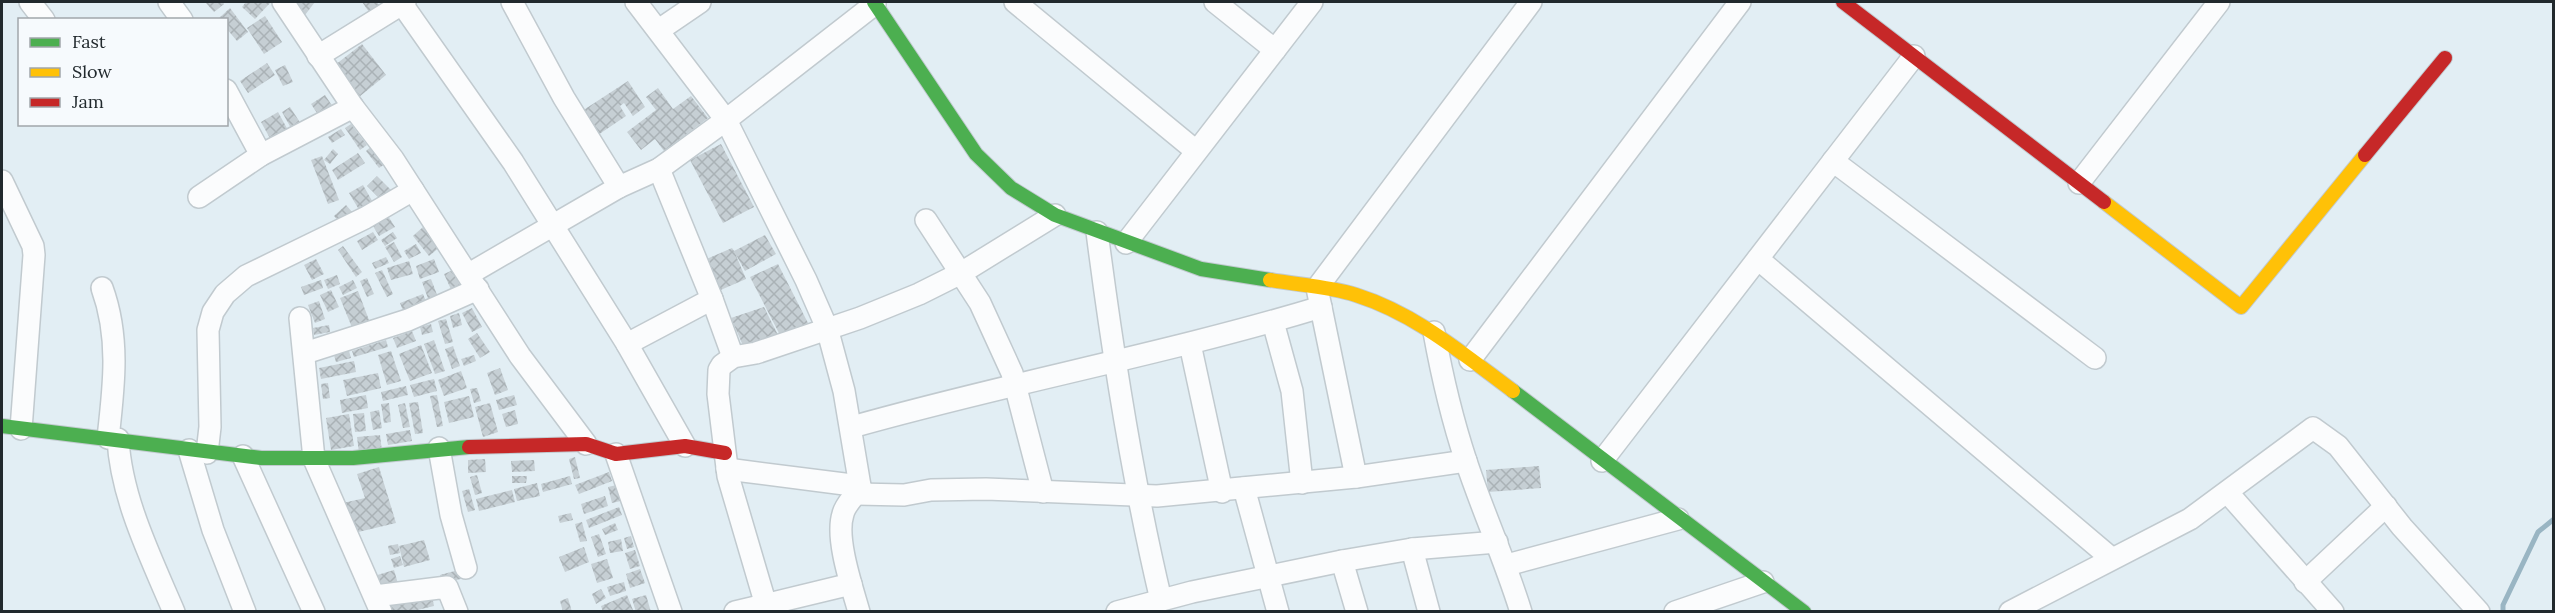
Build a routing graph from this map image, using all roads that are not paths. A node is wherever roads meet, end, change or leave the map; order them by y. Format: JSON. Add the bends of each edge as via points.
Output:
{"nodes":[{"id":1,"x":30,"y":2,"type":"edge"},
{"id":2,"x":169,"y":2,"type":"edge"},
{"id":3,"x":283,"y":2,"type":"edge"},
{"id":4,"x":512,"y":2,"type":"edge"},
{"id":5,"x":636,"y":2,"type":"edge"},
{"id":6,"x":700,"y":2,"type":"edge"},
{"id":7,"x":1015,"y":2,"type":"edge"},
{"id":8,"x":1215,"y":2,"type":"edge"},
{"id":9,"x":1312,"y":2,"type":"edge"},
{"id":10,"x":1531,"y":2,"type":"edge"},
{"id":11,"x":1740,"y":2,"type":"edge"},
{"id":12,"x":1843,"y":2,"type":"edge"},
{"id":13,"x":403,"y":3,"type":"edge"},
{"id":14,"x":875,"y":3,"type":"edge"},
{"id":15,"x":2212,"y":4,"type":"edge"},
{"id":16,"x":42,"y":18,"type":"edge"},
{"id":17,"x":181,"y":18,"type":"edge"},
{"id":18,"x":659,"y":30,"type":"junction"},
{"id":19,"x":1275,"y":50,"type":"junction"},
{"id":20,"x":318,"y":56,"type":"junction"},
{"id":21,"x":1914,"y":56,"type":"junction"},
{"id":22,"x":2445,"y":58,"type":"dead end"},
{"id":23,"x":228,"y":94,"type":"edge"},
{"id":24,"x":353,"y":107,"type":"junction"},
{"id":25,"x":726,"y":120,"type":"junction"},
{"id":26,"x":1196,"y":151,"type":"junction"},
{"id":27,"x":261,"y":155,"type":"junction"},
{"id":28,"x":1833,"y":161,"type":"junction"},
{"id":29,"x":659,"y":168,"type":"junction"},
{"id":30,"x":2,"y":181,"type":"edge"},
{"id":31,"x":2079,"y":183,"type":"junction"},
{"id":32,"x":619,"y":187,"type":"junction"},
{"id":33,"x":413,"y":190,"type":"junction"},
{"id":34,"x":199,"y":197,"type":"dead end"},
{"id":35,"x":1055,"y":215,"type":"junction"},
{"id":36,"x":926,"y":220,"type":"dead end"},
{"id":37,"x":553,"y":225,"type":"junction"},
{"id":38,"x":1097,"y":232,"type":"junction"},
{"id":39,"x":1126,"y":243,"type":"junction"},
{"id":40,"x":1758,"y":259,"type":"junction"},
{"id":41,"x":961,"y":273,"type":"junction"},
{"id":42,"x":473,"y":281,"type":"junction"},
{"id":43,"x":102,"y":288,"type":"dead end"},
{"id":44,"x":712,"y":298,"type":"junction"},
{"id":45,"x":1319,"y":298,"type":"junction"},
{"id":46,"x":300,"y":318,"type":"dead end"},
{"id":47,"x":1273,"y":322,"type":"junction"},
{"id":48,"x":827,"y":328,"type":"junction"},
{"id":49,"x":1434,"y":332,"type":"junction"},
{"id":50,"x":627,"y":344,"type":"junction"},
{"id":51,"x":1190,"y":344,"type":"junction"},
{"id":52,"x":305,"y":353,"type":"junction"},
{"id":53,"x":733,"y":357,"type":"junction"},
{"id":54,"x":2095,"y":358,"type":"dead end"},
{"id":55,"x":1114,"y":360,"type":"junction"},
{"id":56,"x":1470,"y":360,"type":"junction"},
{"id":57,"x":1016,"y":383,"type":"junction"},
{"id":58,"x":852,"y":427,"type":"junction"},
{"id":59,"x":11,"y":428,"type":"edge"},
{"id":60,"x":113,"y":438,"type":"junction"},
{"id":61,"x":586,"y":444,"type":"junction"},
{"id":62,"x":686,"y":446,"type":"junction"},
{"id":63,"x":439,"y":448,"type":"junction"},
{"id":64,"x":198,"y":451,"type":"junction"},
{"id":65,"x":616,"y":453,"type":"junction"},
{"id":66,"x":243,"y":456,"type":"junction"},
{"id":67,"x":314,"y":459,"type":"junction"},
{"id":68,"x":726,"y":461,"type":"junction"},
{"id":69,"x":1466,"y":461,"type":"junction"},
{"id":70,"x":1602,"y":461,"type":"junction"},
{"id":71,"x":1356,"y":477,"type":"junction"},
{"id":72,"x":1302,"y":483,"type":"junction"},
{"id":73,"x":1244,"y":489,"type":"junction"},
{"id":74,"x":858,"y":490,"type":"junction"},
{"id":75,"x":1043,"y":492,"type":"junction"},
{"id":76,"x":1221,"y":492,"type":"junction"},
{"id":77,"x":2228,"y":493,"type":"junction"},
{"id":78,"x":1137,"y":496,"type":"junction"},
{"id":79,"x":2386,"y":506,"type":"junction"},
{"id":80,"x":1678,"y":519,"type":"junction"},
{"id":81,"x":1497,"y":542,"type":"junction"},
{"id":82,"x":1412,"y":549,"type":"junction"},
{"id":83,"x":2111,"y":558,"type":"junction"},
{"id":84,"x":1342,"y":561,"type":"junction"},
{"id":85,"x":1507,"y":565,"type":"junction"},
{"id":86,"x":466,"y":568,"type":"dead end"},
{"id":87,"x":1267,"y":578,"type":"junction"},
{"id":88,"x":1763,"y":582,"type":"junction"},
{"id":89,"x":2306,"y":582,"type":"junction"},
{"id":90,"x":851,"y":584,"type":"junction"},
{"id":91,"x":1161,"y":600,"type":"junction"},
{"id":92,"x":1195,"y":602,"type":"edge"},
{"id":93,"x":378,"y":604,"type":"edge"},
{"id":94,"x":767,"y":607,"type":"edge"},
{"id":95,"x":2478,"y":611,"type":"edge"},
{"id":96,"x":174,"y":612,"type":"edge"},
{"id":97,"x":245,"y":612,"type":"edge"},
{"id":98,"x":314,"y":612,"type":"edge"},
{"id":99,"x":457,"y":612,"type":"edge"},
{"id":100,"x":671,"y":612,"type":"edge"},
{"id":101,"x":735,"y":612,"type":"edge"},
{"id":102,"x":859,"y":612,"type":"edge"},
{"id":103,"x":1117,"y":612,"type":"edge"},
{"id":104,"x":1278,"y":612,"type":"edge"},
{"id":105,"x":1357,"y":612,"type":"edge"},
{"id":106,"x":1429,"y":612,"type":"edge"},
{"id":107,"x":1521,"y":612,"type":"edge"},
{"id":108,"x":1675,"y":612,"type":"edge"},
{"id":109,"x":1804,"y":612,"type":"edge"},
{"id":110,"x":2010,"y":612,"type":"edge"},
{"id":111,"x":2333,"y":612,"type":"edge"}],
"edges":[{"from":1,"to":16,"type":"street"},
{"from":2,"to":17,"type":"street"},
{"from":3,"to":20,"type":"street"},
{"from":4,"to":32,"type":"street","via":[[564,98]]},
{"from":5,"to":18,"type":"street"},
{"from":6,"to":18,"type":"street"},
{"from":7,"to":26,"type":"street"},
{"from":8,"to":19,"type":"street"},
{"from":9,"to":19,"type":"street"},
{"from":10,"to":45,"type":"street"},
{"from":11,"to":56,"type":"street"},
{"from":12,"to":21,"type":"street"},
{"from":13,"to":20,"type":"street"},
{"from":13,"to":37,"type":"street"},
{"from":14,"to":25,"type":"street"},
{"from":14,"to":35,"type":"street","via":[[976,154],[1011,188]]},
{"from":15,"to":31,"type":"street"},
{"from":18,"to":25,"type":"street"},
{"from":19,"to":26,"type":"street"},
{"from":20,"to":24,"type":"street"},
{"from":21,"to":28,"type":"street"},
{"from":21,"to":31,"type":"street"},
{"from":22,"to":31,"type":"street","via":[[2241,307]]},
{"from":23,"to":27,"type":"street"},
{"from":24,"to":27,"type":"street"},
{"from":24,"to":33,"type":"street"},
{"from":25,"to":29,"type":"street"},
{"from":25,"to":48,"type":"street"},
{"from":26,"to":39,"type":"street"},
{"from":27,"to":34,"type":"street"},
{"from":28,"to":40,"type":"street"},
{"from":28,"to":54,"type":"street"},
{"from":29,"to":32,"type":"street"},
{"from":29,"to":44,"type":"street"},
{"from":30,"to":59,"type":"street","via":[[34,255]]},
{"from":32,"to":37,"type":"street"},
{"from":33,"to":42,"type":"street"},
{"from":33,"to":64,"type":"street","via":[[246,276],[225,294],[213,312],[208,330],[210,427]]},
{"from":35,"to":38,"type":"street"},
{"from":35,"to":41,"type":"street"},
{"from":36,"to":41,"type":"street"},
{"from":37,"to":42,"type":"street"},
{"from":37,"to":50,"type":"street"},
{"from":38,"to":39,"type":"street"},
{"from":38,"to":55,"type":"street"},
{"from":39,"to":45,"type":"street","via":[[1201,268]]},
{"from":40,"to":70,"type":"street"},
{"from":40,"to":83,"type":"street"},
{"from":41,"to":48,"type":"street","via":[[860,318]]},
{"from":41,"to":57,"type":"street","via":[[980,303]]},
{"from":42,"to":52,"type":"street","via":[[374,333]]},
{"from":42,"to":61,"type":"street","via":[[520,356]]},
{"from":43,"to":60,"type":"street","via":[[114,325]]},
{"from":44,"to":50,"type":"street"},
{"from":44,"to":53,"type":"street"},
{"from":45,"to":47,"type":"street"},
{"from":45,"to":49,"type":"street","via":[[1354,294],[1389,307]]},
{"from":45,"to":71,"type":"street"},
{"from":46,"to":52,"type":"street"},
{"from":47,"to":51,"type":"street"},
{"from":47,"to":72,"type":"street","via":[[1292,391]]},
{"from":48,"to":53,"type":"street"},
{"from":48,"to":58,"type":"street"},
{"from":49,"to":56,"type":"street"},
{"from":49,"to":69,"type":"street","via":[[1443,383]]},
{"from":50,"to":62,"type":"street"},
{"from":51,"to":55,"type":"street"},
{"from":51,"to":76,"type":"street"},
{"from":52,"to":67,"type":"street"},
{"from":53,"to":68,"type":"street","via":[[719,370]]},
{"from":55,"to":57,"type":"street"},
{"from":55,"to":78,"type":"street"},
{"from":56,"to":70,"type":"street"},
{"from":57,"to":58,"type":"street"},
{"from":57,"to":75,"type":"street"},
{"from":58,"to":74,"type":"street"},
{"from":59,"to":60,"type":"street"},
{"from":60,"to":64,"type":"street"},
{"from":60,"to":96,"type":"street","via":[[135,515]]},
{"from":61,"to":63,"type":"street"},
{"from":61,"to":65,"type":"street"},
{"from":62,"to":65,"type":"street"},
{"from":62,"to":68,"type":"street"},
{"from":63,"to":67,"type":"street"},
{"from":63,"to":86,"type":"street"},
{"from":64,"to":66,"type":"street"},
{"from":64,"to":97,"type":"street","via":[[210,521]]},
{"from":65,"to":100,"type":"street"},
{"from":66,"to":67,"type":"street"},
{"from":66,"to":98,"type":"street"},
{"from":67,"to":93,"type":"street"},
{"from":68,"to":74,"type":"street"},
{"from":68,"to":94,"type":"street"},
{"from":69,"to":71,"type":"street"},
{"from":69,"to":81,"type":"street"},
{"from":70,"to":80,"type":"street"},
{"from":71,"to":72,"type":"street"},
{"from":72,"to":73,"type":"street"},
{"from":73,"to":76,"type":"street"},
{"from":73,"to":87,"type":"street"},
{"from":74,"to":75,"type":"street","via":[[904,495],[931,490]]},
{"from":74,"to":90,"type":"street","via":[[841,519]]},
{"from":75,"to":78,"type":"street"},
{"from":76,"to":78,"type":"street"},
{"from":77,"to":79,"type":"street","via":[[2313,428],[2338,446]]},
{"from":77,"to":83,"type":"street","via":[[2190,519]]},
{"from":77,"to":89,"type":"street"},
{"from":78,"to":91,"type":"street"},
{"from":79,"to":89,"type":"street"},
{"from":79,"to":95,"type":"street"},
{"from":80,"to":85,"type":"street"},
{"from":80,"to":88,"type":"street"},
{"from":81,"to":82,"type":"street"},
{"from":81,"to":85,"type":"street"},
{"from":82,"to":84,"type":"street"},
{"from":82,"to":106,"type":"street"},
{"from":83,"to":110,"type":"street"},
{"from":84,"to":87,"type":"street"},
{"from":84,"to":105,"type":"street"},
{"from":85,"to":107,"type":"street"},
{"from":87,"to":92,"type":"street"},
{"from":87,"to":104,"type":"street"},
{"from":88,"to":108,"type":"street"},
{"from":88,"to":109,"type":"street"},
{"from":89,"to":111,"type":"street"},
{"from":90,"to":94,"type":"street"},
{"from":90,"to":102,"type":"street"},
{"from":91,"to":92,"type":"street"},
{"from":91,"to":103,"type":"street"},
{"from":93,"to":99,"type":"street","via":[[447,587]]},
{"from":94,"to":101,"type":"street"}]}
